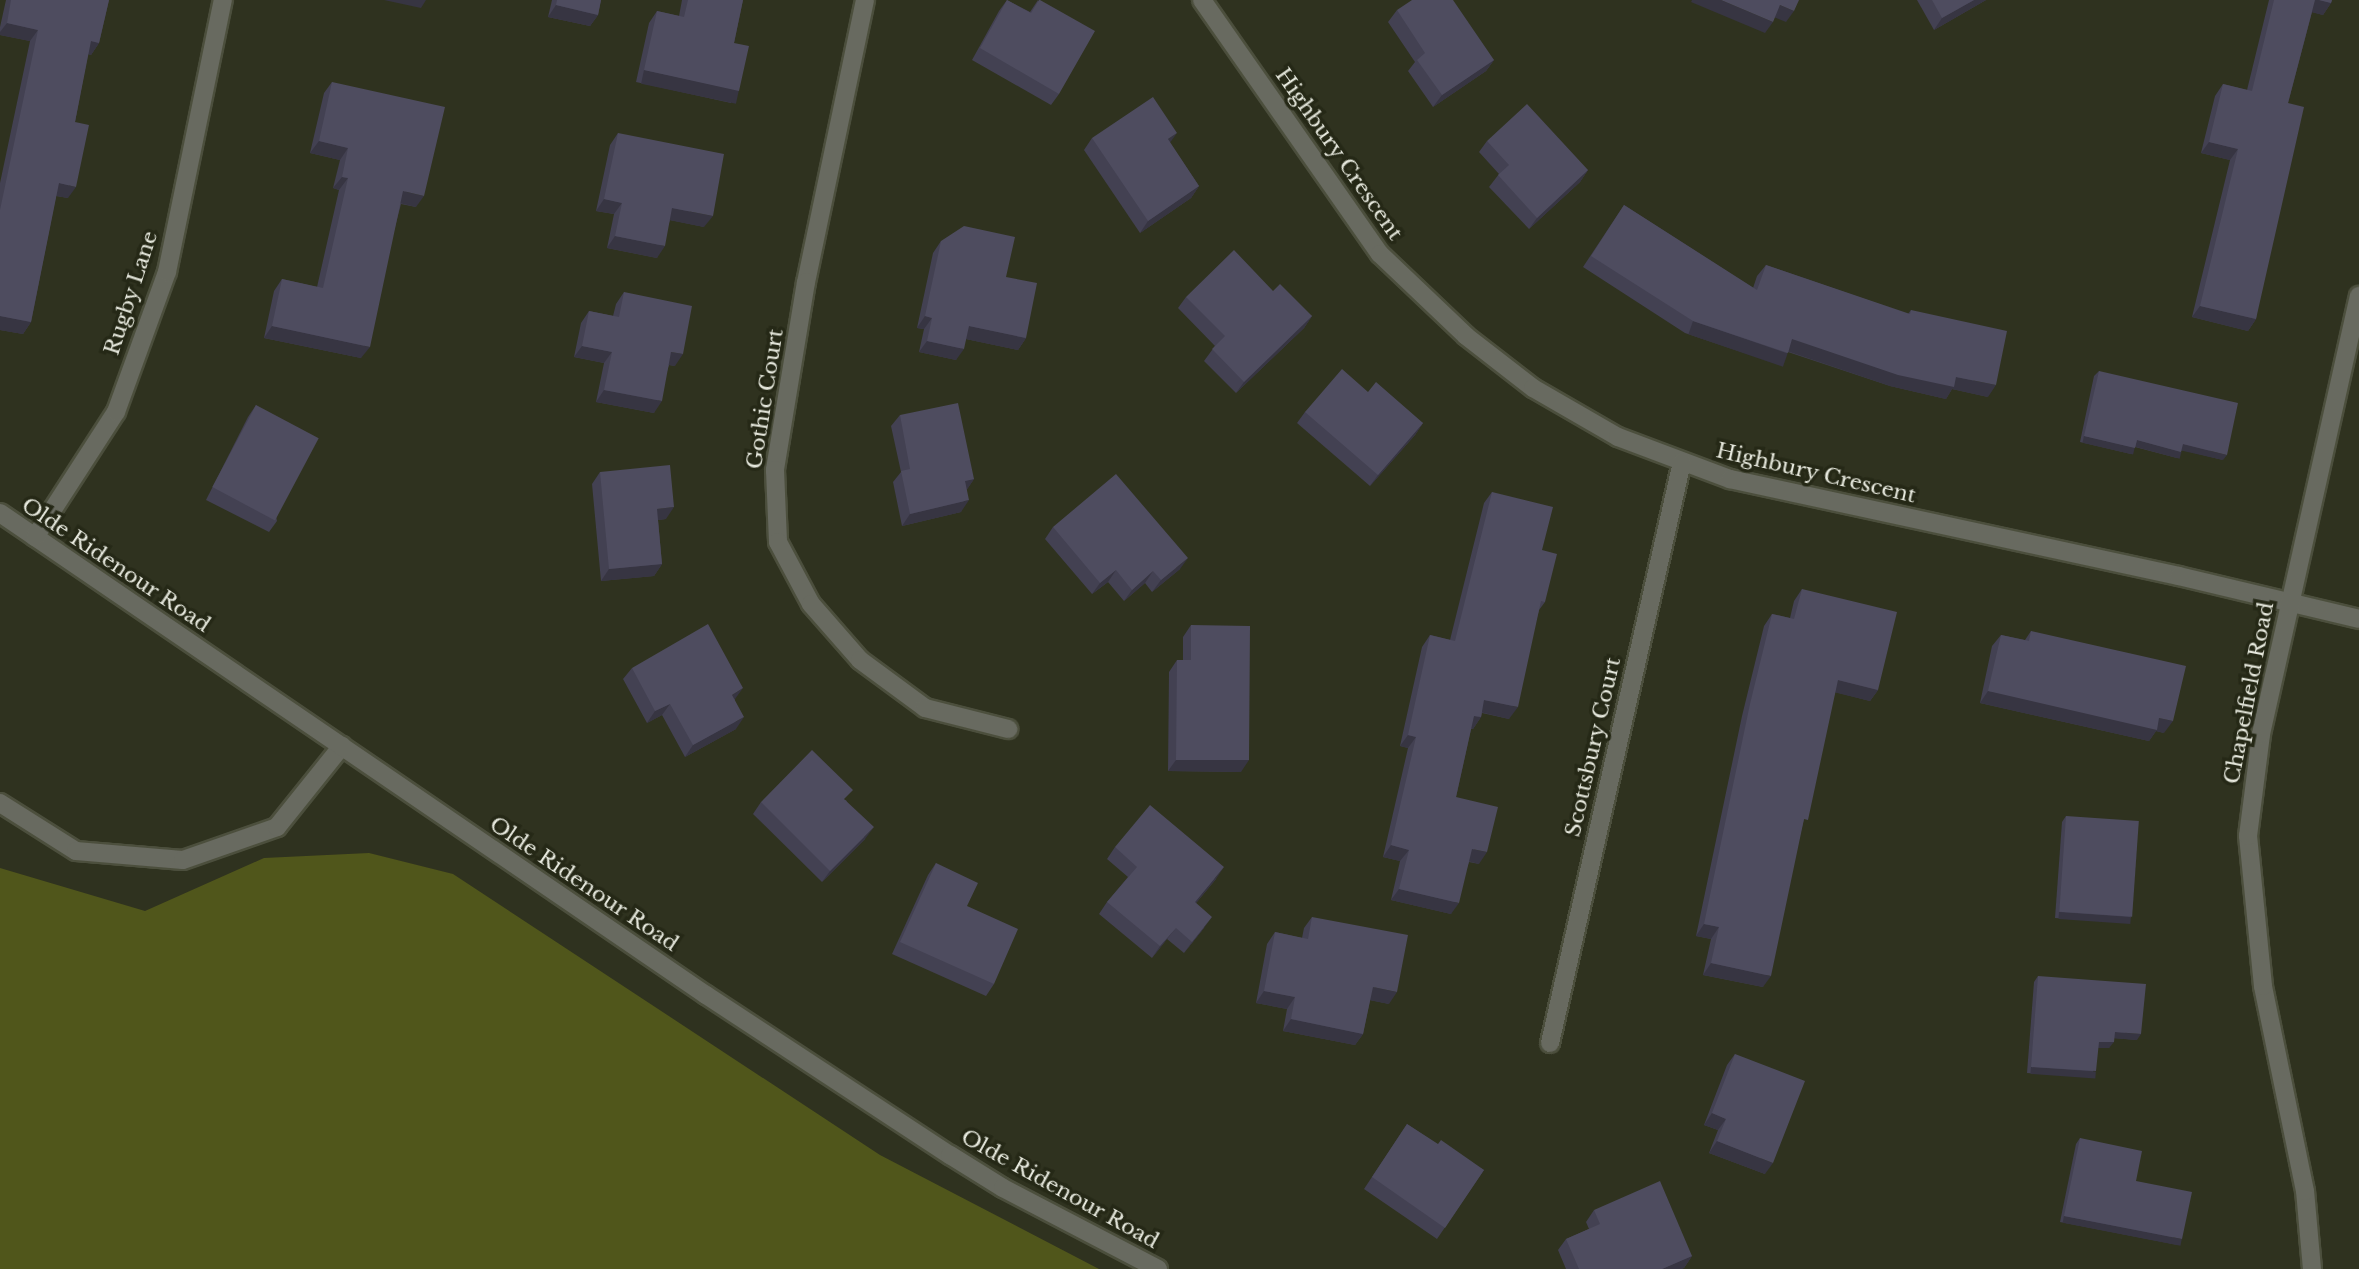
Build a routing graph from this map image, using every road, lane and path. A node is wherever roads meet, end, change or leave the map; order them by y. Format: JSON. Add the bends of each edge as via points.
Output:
{"nodes":[{"id":1,"x":223,"y":0,"type":"edge"},
{"id":2,"x":865,"y":0,"type":"edge"},
{"id":3,"x":1202,"y":0,"type":"edge"},
{"id":4,"x":2359,"y":296,"type":"edge"},
{"id":5,"x":1682,"y":462,"type":"junction"},
{"id":6,"x":0,"y":513,"type":"edge"},
{"id":7,"x":35,"y":537,"type":"junction"},
{"id":8,"x":2290,"y":603,"type":"junction"},
{"id":9,"x":2359,"y":619,"type":"edge"},
{"id":10,"x":1009,"y":729,"type":"dead end"},
{"id":11,"x":342,"y":746,"type":"junction"},
{"id":12,"x":0,"y":803,"type":"edge"},
{"id":13,"x":1550,"y":1043,"type":"dead end"},
{"id":14,"x":1158,"y":1269,"type":"edge"},
{"id":15,"x":2312,"y":1269,"type":"edge"}],
"edges":[{"from":1,"to":7,"type":"street","name":"Rugby Lane","via":[[162,286],[116,412]]},
{"from":2,"to":10,"type":"street","name":"Gothic Court","via":[[804,293],[777,457],[778,542],[811,604],[860,660],[925,708]]},
{"from":3,"to":5,"type":"street","name":"Highbury Crescent","via":[[1380,254],[1466,336],[1533,388],[1618,437]]},
{"from":4,"to":8,"type":"street","name":"Chapelfield Road"},
{"from":5,"to":8,"type":"street","name":"Highbury Crescent","via":[[1730,479]]},
{"from":5,"to":13,"type":"street","name":"Scottsbury Court"},
{"from":6,"to":7,"type":"street","name":"Olde Ridenour Road"},
{"from":7,"to":11,"type":"street","name":"Olde Ridenour Road"},
{"from":8,"to":9,"type":"street","name":"Highbury Crescent"},
{"from":8,"to":15,"type":"street","name":"Chapelfield Road","via":[[2257,753],[2248,836],[2263,986],[2305,1191]]},
{"from":11,"to":12,"type":"street","via":[[276,827],[183,860],[76,851]]},
{"from":11,"to":14,"type":"street","name":"Olde Ridenour Road","via":[[950,1155]]}]}
